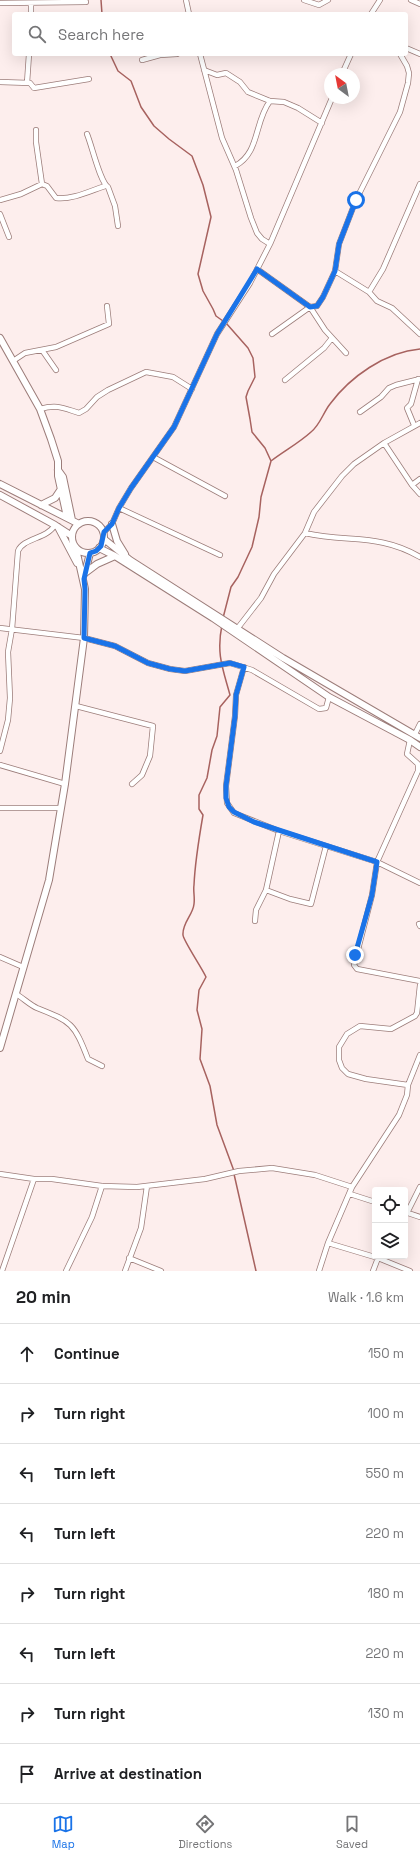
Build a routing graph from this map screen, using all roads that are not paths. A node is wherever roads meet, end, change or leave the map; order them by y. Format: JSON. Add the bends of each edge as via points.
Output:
{"nodes":[{"id":1,"x":186,"y":0,"type":"edge"},
{"id":2,"x":304,"y":0,"type":"edge"},
{"id":3,"x":328,"y":0,"type":"edge"},
{"id":4,"x":380,"y":0,"type":"edge"},
{"id":5,"x":411,"y":0,"type":"edge"},
{"id":6,"x":86,"y":2,"type":"dead end"},
{"id":7,"x":0,"y":3,"type":"edge"},
{"id":8,"x":31,"y":3,"type":"junction"},
{"id":9,"x":420,"y":4,"type":"edge"},
{"id":10,"x":31,"y":12,"type":"edge"},
{"id":11,"x":189,"y":12,"type":"edge"},
{"id":12,"x":372,"y":12,"type":"edge"},
{"id":13,"x":408,"y":49,"type":"edge"},
{"id":14,"x":420,"y":54,"type":"edge"},
{"id":15,"x":29,"y":56,"type":"edge"},
{"id":16,"x":156,"y":56,"type":"edge"},
{"id":17,"x":200,"y":56,"type":"edge"},
{"id":18,"x":350,"y":56,"type":"edge"},
{"id":19,"x":401,"y":56,"type":"edge"},
{"id":20,"x":142,"y":60,"type":"dead end"},
{"id":21,"x":345,"y":68,"type":"edge"},
{"id":22,"x":204,"y":70,"type":"junction"},
{"id":23,"x":89,"y":79,"type":"dead end"},
{"id":24,"x":0,"y":82,"type":"edge"},
{"id":25,"x":27,"y":83,"type":"junction"},
{"id":26,"x":270,"y":101,"type":"junction"},
{"id":27,"x":329,"y":104,"type":"edge"},
{"id":28,"x":312,"y":115,"type":"junction"},
{"id":29,"x":324,"y":117,"type":"junction"},
{"id":30,"x":322,"y":123,"type":"junction"},
{"id":31,"x":36,"y":130,"type":"dead end"},
{"id":32,"x":87,"y":134,"type":"dead end"},
{"id":33,"x":235,"y":166,"type":"junction"},
{"id":34,"x":42,"y":184,"type":"junction"},
{"id":35,"x":420,"y":184,"type":"edge"},
{"id":36,"x":105,"y":186,"type":"junction"},
{"id":37,"x":0,"y":200,"type":"edge"},
{"id":38,"x":0,"y":214,"type":"edge"},
{"id":39,"x":118,"y":226,"type":"dead end"},
{"id":40,"x":9,"y":237,"type":"dead end"},
{"id":41,"x":270,"y":244,"type":"junction"},
{"id":42,"x":257,"y":269,"type":"junction"},
{"id":43,"x":335,"y":271,"type":"junction"},
{"id":44,"x":369,"y":292,"type":"junction"},
{"id":45,"x":107,"y":306,"type":"dead end"},
{"id":46,"x":310,"y":307,"type":"junction"},
{"id":47,"x":272,"y":334,"type":"dead end"},
{"id":48,"x":420,"y":334,"type":"edge"},
{"id":49,"x":0,"y":338,"type":"edge"},
{"id":50,"x":332,"y":338,"type":"junction"},
{"id":51,"x":42,"y":350,"type":"junction"},
{"id":52,"x":346,"y":353,"type":"dead end"},
{"id":53,"x":13,"y":361,"type":"junction"},
{"id":54,"x":56,"y":370,"type":"dead end"},
{"id":55,"x":419,"y":379,"type":"edge"},
{"id":56,"x":285,"y":380,"type":"dead end"},
{"id":57,"x":192,"y":389,"type":"junction"},
{"id":58,"x":40,"y":410,"type":"junction"},
{"id":59,"x":360,"y":412,"type":"dead end"},
{"id":60,"x":420,"y":423,"type":"edge"},
{"id":61,"x":414,"y":426,"type":"junction"},
{"id":62,"x":384,"y":443,"type":"junction"},
{"id":63,"x":153,"y":457,"type":"junction"},
{"id":64,"x":58,"y":470,"type":"junction"},
{"id":65,"x":420,"y":479,"type":"edge"},
{"id":66,"x":0,"y":484,"type":"edge"},
{"id":67,"x":412,"y":485,"type":"junction"},
{"id":68,"x":61,"y":489,"type":"junction"},
{"id":69,"x":420,"y":494,"type":"edge"},
{"id":70,"x":0,"y":495,"type":"edge"},
{"id":71,"x":225,"y":496,"type":"dead end"},
{"id":72,"x":41,"y":504,"type":"junction"},
{"id":73,"x":119,"y":508,"type":"junction"},
{"id":74,"x":70,"y":519,"type":"junction"},
{"id":75,"x":79,"y":524,"type":"junction"},
{"id":76,"x":112,"y":524,"type":"junction"},
{"id":77,"x":56,"y":525,"type":"junction"},
{"id":78,"x":104,"y":532,"type":"junction"},
{"id":79,"x":305,"y":533,"type":"junction"},
{"id":80,"x":72,"y":536,"type":"junction"},
{"id":81,"x":104,"y":539,"type":"junction"},
{"id":82,"x":99,"y":548,"type":"junction"},
{"id":83,"x":76,"y":549,"type":"junction"},
{"id":84,"x":90,"y":553,"type":"junction"},
{"id":85,"x":220,"y":555,"type":"dead end"},
{"id":86,"x":115,"y":556,"type":"junction"},
{"id":87,"x":420,"y":557,"type":"edge"},
{"id":88,"x":130,"y":560,"type":"junction"},
{"id":89,"x":83,"y":574,"type":"junction"},
{"id":90,"x":216,"y":617,"type":"junction"},
{"id":91,"x":0,"y":628,"type":"edge"},
{"id":92,"x":12,"y":629,"type":"junction"},
{"id":93,"x":236,"y":630,"type":"junction"},
{"id":94,"x":84,"y":638,"type":"junction"},
{"id":95,"x":244,"y":667,"type":"junction"},
{"id":96,"x":329,"y":697,"type":"junction"},
{"id":97,"x":76,"y":706,"type":"junction"},
{"id":98,"x":420,"y":724,"type":"edge"},
{"id":99,"x":418,"y":736,"type":"edge"},
{"id":100,"x":410,"y":740,"type":"junction"},
{"id":101,"x":420,"y":747,"type":"edge"},
{"id":102,"x":0,"y":751,"type":"edge"},
{"id":103,"x":0,"y":765,"type":"edge"},
{"id":104,"x":65,"y":784,"type":"junction"},
{"id":105,"x":132,"y":784,"type":"dead end"},
{"id":106,"x":0,"y":808,"type":"edge"},
{"id":107,"x":61,"y":808,"type":"junction"},
{"id":108,"x":279,"y":831,"type":"junction"},
{"id":109,"x":326,"y":846,"type":"junction"},
{"id":110,"x":377,"y":862,"type":"junction"},
{"id":111,"x":420,"y":883,"type":"edge"},
{"id":112,"x":266,"y":890,"type":"junction"},
{"id":113,"x":255,"y":921,"type":"dead end"},
{"id":114,"x":0,"y":957,"type":"edge"},
{"id":115,"x":24,"y":968,"type":"junction"},
{"id":116,"x":420,"y":981,"type":"edge"},
{"id":117,"x":420,"y":986,"type":"edge"},
{"id":118,"x":16,"y":994,"type":"junction"},
{"id":119,"x":0,"y":1048,"type":"edge"},
{"id":120,"x":420,"y":1055,"type":"edge"},
{"id":121,"x":418,"y":1065,"type":"edge"},
{"id":122,"x":102,"y":1066,"type":"dead end"},
{"id":123,"x":408,"y":1084,"type":"junction"},
{"id":124,"x":0,"y":1174,"type":"edge"},
{"id":125,"x":34,"y":1179,"type":"junction"},
{"id":126,"x":102,"y":1186,"type":"junction"},
{"id":127,"x":147,"y":1186,"type":"junction"},
{"id":128,"x":352,"y":1187,"type":"junction"},
{"id":129,"x":420,"y":1187,"type":"edge"},
{"id":130,"x":350,"y":1194,"type":"junction"},
{"id":131,"x":372,"y":1201,"type":"edge"},
{"id":132,"x":408,"y":1208,"type":"edge"},
{"id":133,"x":408,"y":1213,"type":"edge"},
{"id":134,"x":420,"y":1217,"type":"edge"},
{"id":135,"x":328,"y":1243,"type":"junction"},
{"id":136,"x":372,"y":1256,"type":"edge"},
{"id":137,"x":129,"y":1258,"type":"junction"},
{"id":138,"x":378,"y":1259,"type":"edge"},
{"id":139,"x":380,"y":1259,"type":"edge"},
{"id":140,"x":2,"y":1271,"type":"edge"},
{"id":141,"x":66,"y":1271,"type":"edge"},
{"id":142,"x":125,"y":1271,"type":"edge"},
{"id":143,"x":161,"y":1271,"type":"edge"},
{"id":144,"x":320,"y":1271,"type":"edge"},
{"id":145,"x":373,"y":1271,"type":"edge"},
{"id":146,"x":410,"y":1271,"type":"edge"}],
"edges":[{"from":1,"to":11,"type":"street"},
{"from":2,"to":3,"type":"street","via":[[319,5]]},
{"from":4,"to":12,"type":"street"},
{"from":5,"to":9,"type":"street"},
{"from":6,"to":8,"type":"street"},
{"from":7,"to":8,"type":"street"},
{"from":8,"to":10,"type":"street"},
{"from":13,"to":14,"type":"street"},
{"from":15,"to":25,"type":"street"},
{"from":16,"to":20,"type":"street"},
{"from":17,"to":22,"type":"street"},
{"from":18,"to":21,"type":"street"},
{"from":19,"to":43,"type":"street","via":[[409,73],[405,96],[394,127],[356,200],[339,244]]},
{"from":22,"to":26,"type":"street","via":[[217,75],[226,74],[240,82],[248,92]]},
{"from":22,"to":33,"type":"street","via":[[222,138]]},
{"from":23,"to":25,"type":"street","via":[[34,88]]},
{"from":24,"to":25,"type":"street"},
{"from":26,"to":28,"type":"street","via":[[284,102]]},
{"from":26,"to":33,"type":"street","via":[[249,154]]},
{"from":27,"to":29,"type":"street"},
{"from":28,"to":29,"type":"street"},
{"from":28,"to":30,"type":"street"},
{"from":29,"to":30,"type":"street"},
{"from":30,"to":41,"type":"street"},
{"from":31,"to":34,"type":"street"},
{"from":32,"to":36,"type":"street"},
{"from":33,"to":41,"type":"street","via":[[257,233]]},
{"from":34,"to":36,"type":"street","via":[[47,186],[56,198],[70,198]]},
{"from":34,"to":37,"type":"street"},
{"from":35,"to":44,"type":"street","via":[[383,269]]},
{"from":36,"to":39,"type":"street","via":[[108,187],[115,206]]},
{"from":38,"to":40,"type":"street"},
{"from":41,"to":42,"type":"street"},
{"from":42,"to":46,"type":"street"},
{"from":42,"to":57,"type":"street","via":[[217,334]]},
{"from":43,"to":44,"type":"street"},
{"from":43,"to":46,"type":"street","via":[[321,302]]},
{"from":44,"to":48,"type":"street","via":[[377,301],[398,312]]},
{"from":45,"to":51,"type":"street","via":[[109,324],[56,347]]},
{"from":46,"to":47,"type":"street"},
{"from":46,"to":50,"type":"street"},
{"from":49,"to":53,"type":"main road"},
{"from":50,"to":52,"type":"street"},
{"from":50,"to":56,"type":"street","via":[[324,348]]},
{"from":51,"to":53,"type":"street","via":[[25,353]]},
{"from":51,"to":54,"type":"street"},
{"from":53,"to":58,"type":"main road"},
{"from":55,"to":59,"type":"street","via":[[396,384]]},
{"from":55,"to":61,"type":"street","via":[[407,408]]},
{"from":57,"to":58,"type":"street","via":[[173,377],[146,372],[108,390],[79,413],[50,406]]},
{"from":57,"to":63,"type":"street","via":[[174,427]]},
{"from":58,"to":64,"type":"main road","via":[[51,439]]},
{"from":60,"to":61,"type":"street"},
{"from":61,"to":62,"type":"street"},
{"from":62,"to":67,"type":"street"},
{"from":62,"to":79,"type":"street","via":[[354,464],[342,476],[314,512]]},
{"from":63,"to":71,"type":"street"},
{"from":63,"to":73,"type":"street"},
{"from":64,"to":68,"type":"main road"},
{"from":64,"to":74,"type":"main road","via":[[63,477]]},
{"from":65,"to":67,"type":"street"},
{"from":66,"to":72,"type":"main road"},
{"from":67,"to":69,"type":"street"},
{"from":68,"to":72,"type":"main road","via":[[51,501]]},
{"from":68,"to":74,"type":"main road"},
{"from":70,"to":77,"type":"main road"},
{"from":72,"to":74,"type":"main road"},
{"from":73,"to":76,"type":"street"},
{"from":73,"to":85,"type":"street"},
{"from":74,"to":75,"type":"main road"},
{"from":75,"to":78,"type":"main road","via":[[91,522]]},
{"from":75,"to":80,"type":"main road"},
{"from":76,"to":78,"type":"street"},
{"from":76,"to":88,"type":"main road","via":[[117,541]]},
{"from":77,"to":80,"type":"main road"},
{"from":77,"to":89,"type":"main road"},
{"from":77,"to":92,"type":"street","via":[[51,531],[23,544],[18,551]]},
{"from":78,"to":81,"type":"main road"},
{"from":79,"to":87,"type":"street","via":[[386,542]]},
{"from":79,"to":93,"type":"street"},
{"from":80,"to":83,"type":"main road"},
{"from":81,"to":82,"type":"main road"},
{"from":81,"to":88,"type":"main road"},
{"from":82,"to":84,"type":"main road"},
{"from":82,"to":86,"type":"main road"},
{"from":83,"to":84,"type":"main road"},
{"from":83,"to":89,"type":"main road"},
{"from":84,"to":89,"type":"main road"},
{"from":86,"to":89,"type":"main road"},
{"from":86,"to":90,"type":"main road"},
{"from":88,"to":90,"type":"main road"},
{"from":89,"to":94,"type":"main road"},
{"from":90,"to":93,"type":"main road"},
{"from":91,"to":92,"type":"street"},
{"from":92,"to":94,"type":"street"},
{"from":92,"to":102,"type":"street","via":[[8,652],[8,720]]},
{"from":93,"to":96,"type":"main road"},
{"from":93,"to":99,"type":"main road"},
{"from":94,"to":95,"type":"street","via":[[115,646],[148,663],[170,669],[185,671],[230,663]]},
{"from":94,"to":97,"type":"main road"},
{"from":95,"to":96,"type":"street","via":[[272,680],[319,709],[326,708]]},
{"from":95,"to":108,"type":"street","via":[[236,695],[227,803],[234,812]]},
{"from":96,"to":100,"type":"main road"},
{"from":97,"to":104,"type":"main road"},
{"from":97,"to":105,"type":"street","via":[[153,726],[150,756],[142,775]]},
{"from":98,"to":99,"type":"street"},
{"from":100,"to":101,"type":"main road"},
{"from":100,"to":110,"type":"street","via":[[407,754],[418,764],[418,771]]},
{"from":103,"to":104,"type":"street"},
{"from":104,"to":107,"type":"main road"},
{"from":106,"to":107,"type":"street"},
{"from":107,"to":115,"type":"main road","via":[[49,880]]},
{"from":108,"to":109,"type":"street"},
{"from":108,"to":112,"type":"street"},
{"from":109,"to":110,"type":"street"},
{"from":109,"to":112,"type":"street","via":[[311,904],[290,900]]},
{"from":110,"to":111,"type":"street"},
{"from":110,"to":116,"type":"street","via":[[372,895],[354,965],[357,969]]},
{"from":112,"to":113,"type":"street","via":[[256,910]]},
{"from":114,"to":115,"type":"street"},
{"from":115,"to":118,"type":"main road"},
{"from":117,"to":123,"type":"street","via":[[417,1013],[408,1020],[392,1029],[360,1026],[347,1034],[339,1047],[339,1060],[348,1074]]},
{"from":118,"to":119,"type":"main road"},
{"from":118,"to":122,"type":"street","via":[[36,1008],[49,1011],[66,1020],[77,1033],[88,1059]]},
{"from":120,"to":121,"type":"street"},
{"from":121,"to":123,"type":"street"},
{"from":123,"to":128,"type":"street","via":[[407,1095],[399,1115]]},
{"from":124,"to":125,"type":"street"},
{"from":125,"to":126,"type":"street"},
{"from":125,"to":140,"type":"street"},
{"from":126,"to":127,"type":"street"},
{"from":126,"to":141,"type":"street","via":[[92,1217]]},
{"from":127,"to":128,"type":"street","via":[[175,1184],[262,1168],[315,1175]]},
{"from":127,"to":137,"type":"street","via":[[140,1228]]},
{"from":128,"to":130,"type":"street"},
{"from":129,"to":132,"type":"street"},
{"from":130,"to":131,"type":"street"},
{"from":130,"to":135,"type":"street"},
{"from":133,"to":134,"type":"street"},
{"from":135,"to":136,"type":"street"},
{"from":135,"to":144,"type":"street"},
{"from":137,"to":142,"type":"street"},
{"from":137,"to":143,"type":"street"},
{"from":138,"to":145,"type":"street"},
{"from":139,"to":146,"type":"street"}]}
